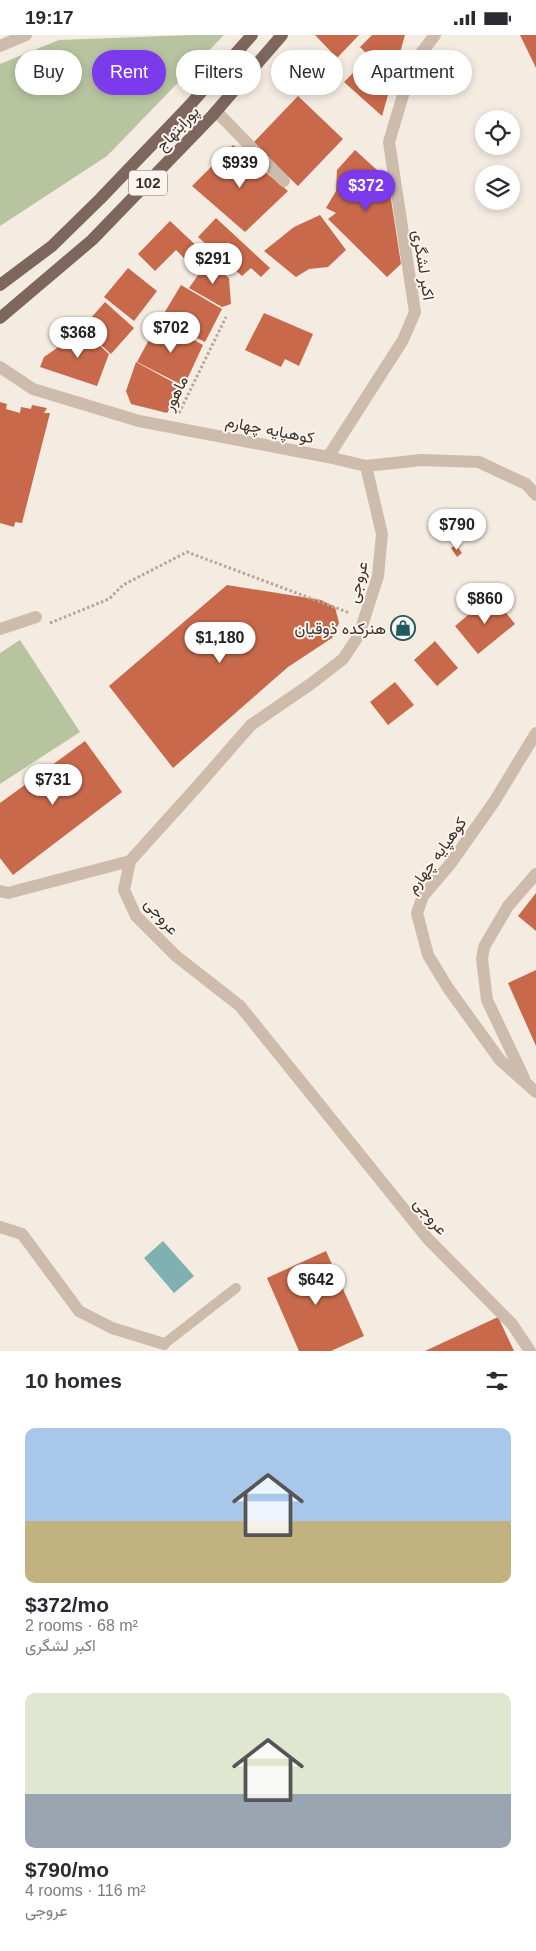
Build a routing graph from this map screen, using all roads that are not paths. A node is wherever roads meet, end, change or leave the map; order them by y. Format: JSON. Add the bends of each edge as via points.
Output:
{"nodes":[{"id":1,"x":26,"y":35,"type":"edge"},
{"id":2,"x":252,"y":35,"type":"edge"},
{"id":3,"x":282,"y":35,"type":"edge"},
{"id":4,"x":435,"y":35,"type":"edge"},
{"id":5,"x":0,"y":47,"type":"edge"},
{"id":6,"x":216,"y":111,"type":"junction"},
{"id":7,"x":284,"y":181,"type":"dead end"},
{"id":8,"x":0,"y":285,"type":"edge"},
{"id":9,"x":0,"y":318,"type":"edge"},
{"id":10,"x":0,"y":367,"type":"edge"},
{"id":11,"x":328,"y":457,"type":"junction"},
{"id":12,"x":366,"y":467,"type":"junction"},
{"id":13,"x":536,"y":495,"type":"edge"},
{"id":14,"x":36,"y":617,"type":"road end"},
{"id":15,"x":0,"y":629,"type":"edge"},
{"id":16,"x":536,"y":733,"type":"edge"},
{"id":17,"x":130,"y":861,"type":"junction"},
{"id":18,"x":536,"y":874,"type":"edge"},
{"id":19,"x":0,"y":891,"type":"edge"},
{"id":20,"x":531,"y":1087,"type":"edge"},
{"id":21,"x":0,"y":1227,"type":"edge"},
{"id":22,"x":236,"y":1288,"type":"dead end"},
{"id":23,"x":166,"y":1348,"type":"edge"},
{"id":24,"x":150,"y":1351,"type":"edge"},
{"id":25,"x":530,"y":1351,"type":"edge"}],
"edges":[{"from":1,"to":5,"type":"street"},
{"from":2,"to":8,"type":"main road","name":"پورابتهاج","number":"102","via":[[189,107],[100,199],[52,246]]},
{"from":3,"to":6,"type":"main road","name":"پورابتهاج","number":"102"},
{"from":4,"to":11,"type":"street","name":"اکبر لشگری","via":[[412,65],[389,142],[415,312],[403,340]]},
{"from":6,"to":7,"type":"street"},
{"from":6,"to":9,"type":"main road","name":"پورابتهاج","number":"102","via":[[92,240]]},
{"from":10,"to":11,"type":"street","name":"کوهپایه چهارم","via":[[33,389],[139,421]]},
{"from":11,"to":12,"type":"street","name":"کوهپایه چهارم"},
{"from":12,"to":13,"type":"street","name":"کوهپایه چهارم","via":[[421,460],[479,462],[526,485]]},
{"from":12,"to":17,"type":"street","name":"عروجی","via":[[382,534],[378,576],[359,635],[343,659],[252,725]]},
{"from":14,"to":15,"type":"street"},
{"from":16,"to":20,"type":"street","name":"کوهپایه چهارم","via":[[494,803],[423,896],[417,913],[428,955],[448,988],[500,1061]]},
{"from":17,"to":19,"type":"street","via":[[8,893]]},
{"from":17,"to":25,"type":"street","name":"عروجی","via":[[124,890],[136,916],[176,956],[240,1006],[428,1239],[512,1324]]},
{"from":18,"to":20,"type":"street","via":[[508,906],[484,947],[482,959],[487,1000]]},
{"from":21,"to":23,"type":"street","via":[[22,1234],[79,1311],[112,1328]]},
{"from":22,"to":23,"type":"lane"},
{"from":23,"to":24,"type":"street"}]}
